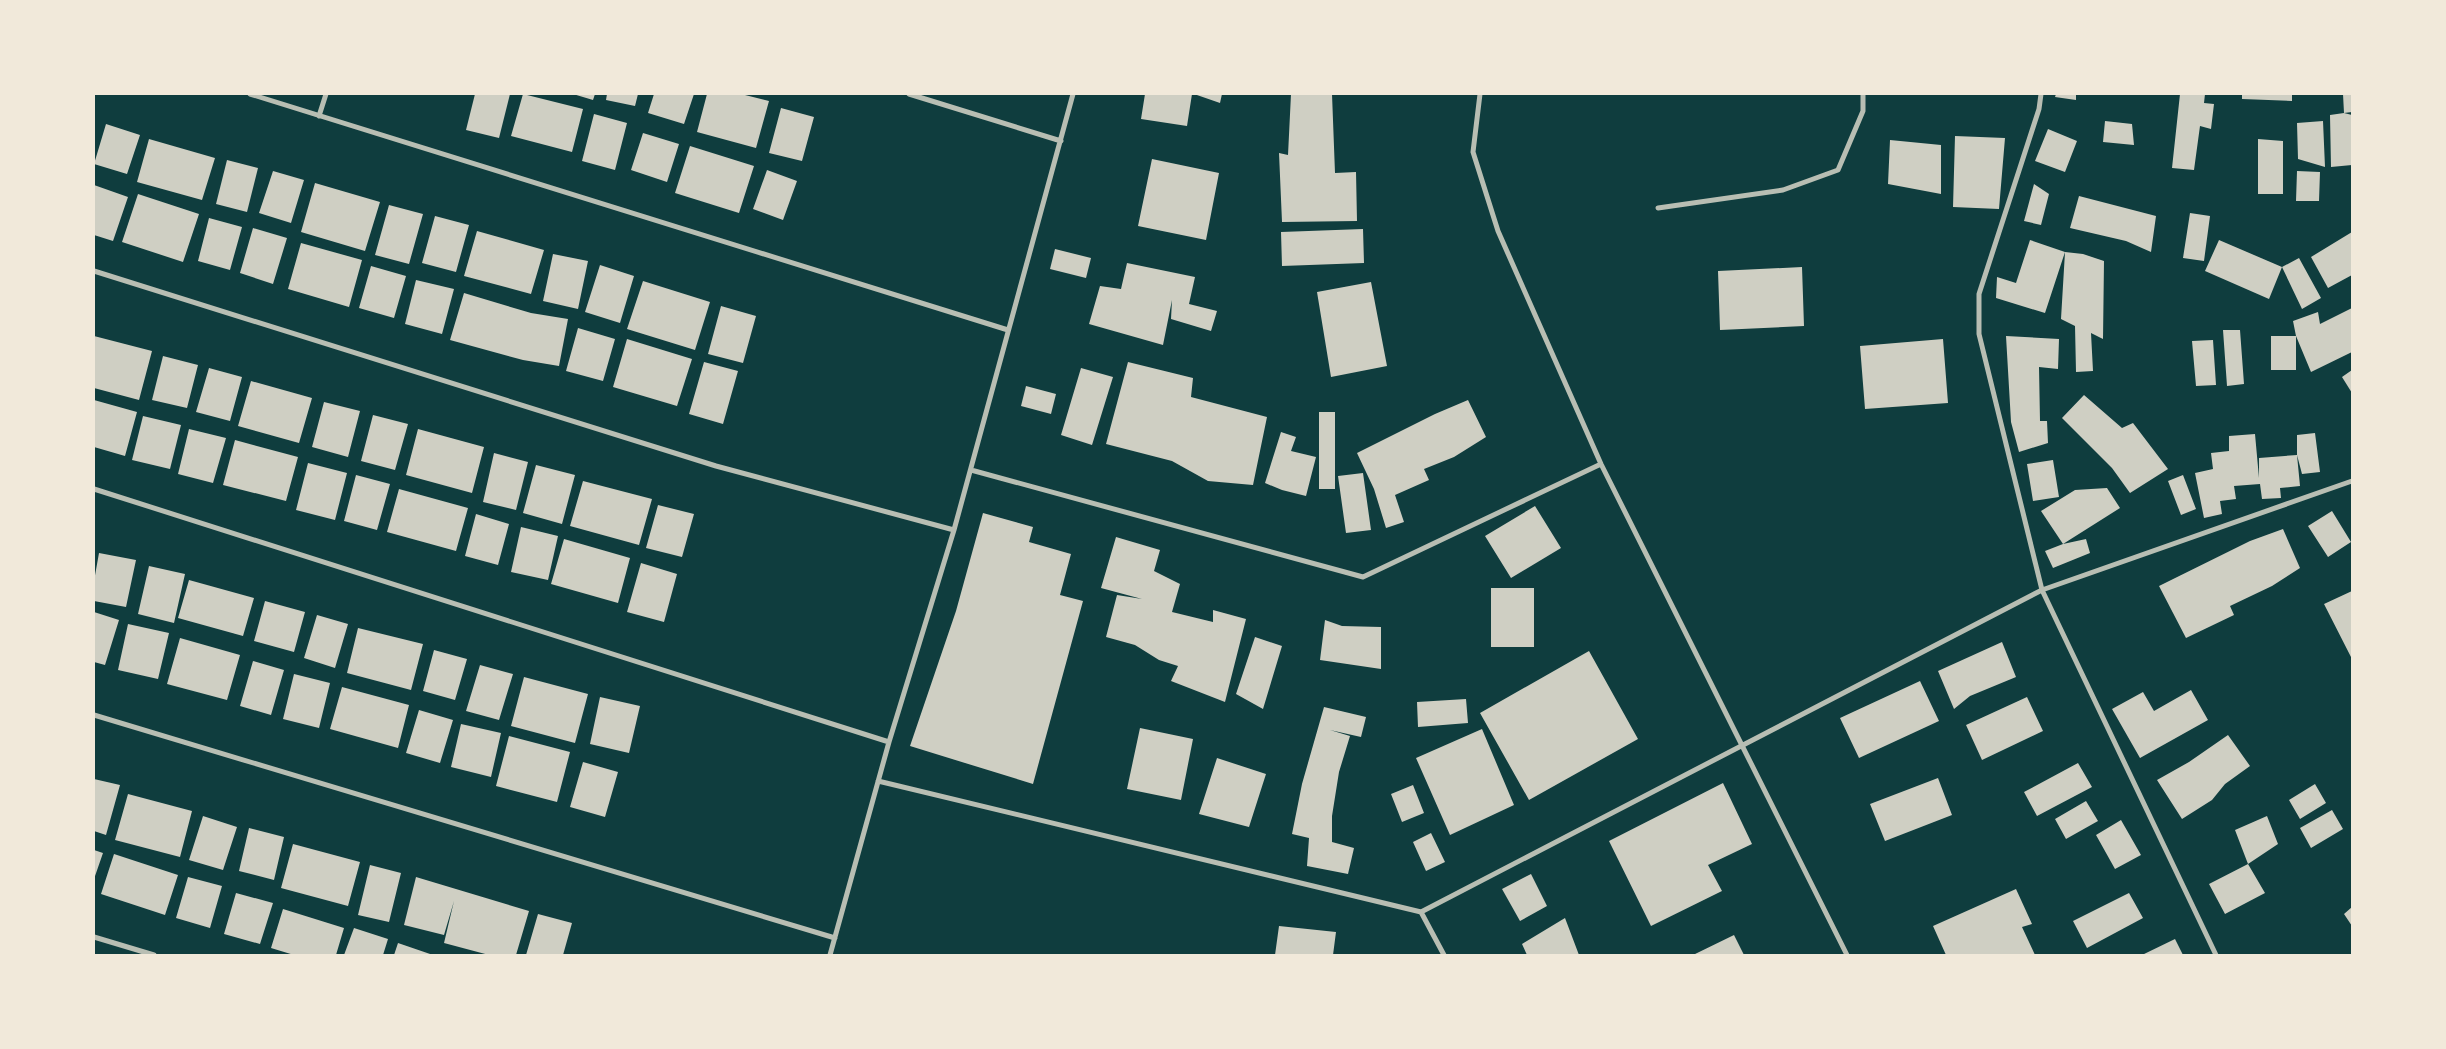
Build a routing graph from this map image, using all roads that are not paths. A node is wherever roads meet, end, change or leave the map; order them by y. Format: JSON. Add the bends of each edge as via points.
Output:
{"nodes":[{"id":1,"x":250,"y":94,"type":"edge"},
{"id":2,"x":326,"y":94,"type":"edge"},
{"id":3,"x":909,"y":94,"type":"edge"},
{"id":4,"x":1073,"y":94,"type":"edge"},
{"id":5,"x":1480,"y":94,"type":"edge"},
{"id":6,"x":1863,"y":94,"type":"edge"},
{"id":7,"x":2041,"y":94,"type":"edge"},
{"id":8,"x":319,"y":116,"type":"junction"},
{"id":9,"x":1061,"y":141,"type":"junction"},
{"id":10,"x":1658,"y":208,"type":"dead end"},
{"id":11,"x":94,"y":271,"type":"edge"},
{"id":12,"x":1008,"y":330,"type":"junction"},
{"id":13,"x":1600,"y":464,"type":"junction"},
{"id":14,"x":971,"y":470,"type":"junction"},
{"id":15,"x":2352,"y":481,"type":"edge"},
{"id":16,"x":94,"y":489,"type":"edge"},
{"id":17,"x":954,"y":530,"type":"junction"},
{"id":18,"x":2042,"y":590,"type":"junction"},
{"id":19,"x":94,"y":715,"type":"edge"},
{"id":20,"x":889,"y":742,"type":"junction"},
{"id":21,"x":1742,"y":745,"type":"junction"},
{"id":22,"x":878,"y":781,"type":"junction"},
{"id":23,"x":1421,"y":912,"type":"junction"},
{"id":24,"x":94,"y":937,"type":"edge"},
{"id":25,"x":835,"y":938,"type":"junction"},
{"id":26,"x":154,"y":955,"type":"edge"},
{"id":27,"x":830,"y":955,"type":"edge"},
{"id":28,"x":1444,"y":955,"type":"edge"},
{"id":29,"x":1847,"y":955,"type":"edge"},
{"id":30,"x":2216,"y":955,"type":"edge"}],
"edges":[{"from":1,"to":8,"type":"street"},
{"from":2,"to":8,"type":"street"},
{"from":3,"to":9,"type":"street"},
{"from":4,"to":9,"type":"street"},
{"from":5,"to":13,"type":"street","via":[[1473,152],[1498,231]]},
{"from":6,"to":10,"type":"street","via":[[1863,111],[1838,170],[1783,190]]},
{"from":7,"to":18,"type":"street","via":[[2039,109],[1979,294],[1979,334]]},
{"from":8,"to":12,"type":"street"},
{"from":9,"to":12,"type":"street"},
{"from":11,"to":17,"type":"street","via":[[716,466]]},
{"from":12,"to":14,"type":"street"},
{"from":13,"to":14,"type":"street","via":[[1363,577]]},
{"from":13,"to":21,"type":"street"},
{"from":14,"to":17,"type":"street"},
{"from":15,"to":18,"type":"street"},
{"from":16,"to":20,"type":"street"},
{"from":17,"to":20,"type":"street"},
{"from":18,"to":21,"type":"street"},
{"from":18,"to":30,"type":"street"},
{"from":19,"to":25,"type":"street"},
{"from":20,"to":22,"type":"street"},
{"from":21,"to":23,"type":"street"},
{"from":21,"to":29,"type":"street"},
{"from":22,"to":23,"type":"street"},
{"from":22,"to":25,"type":"street"},
{"from":23,"to":28,"type":"street"},
{"from":24,"to":26,"type":"street"},
{"from":25,"to":27,"type":"street"}]}
